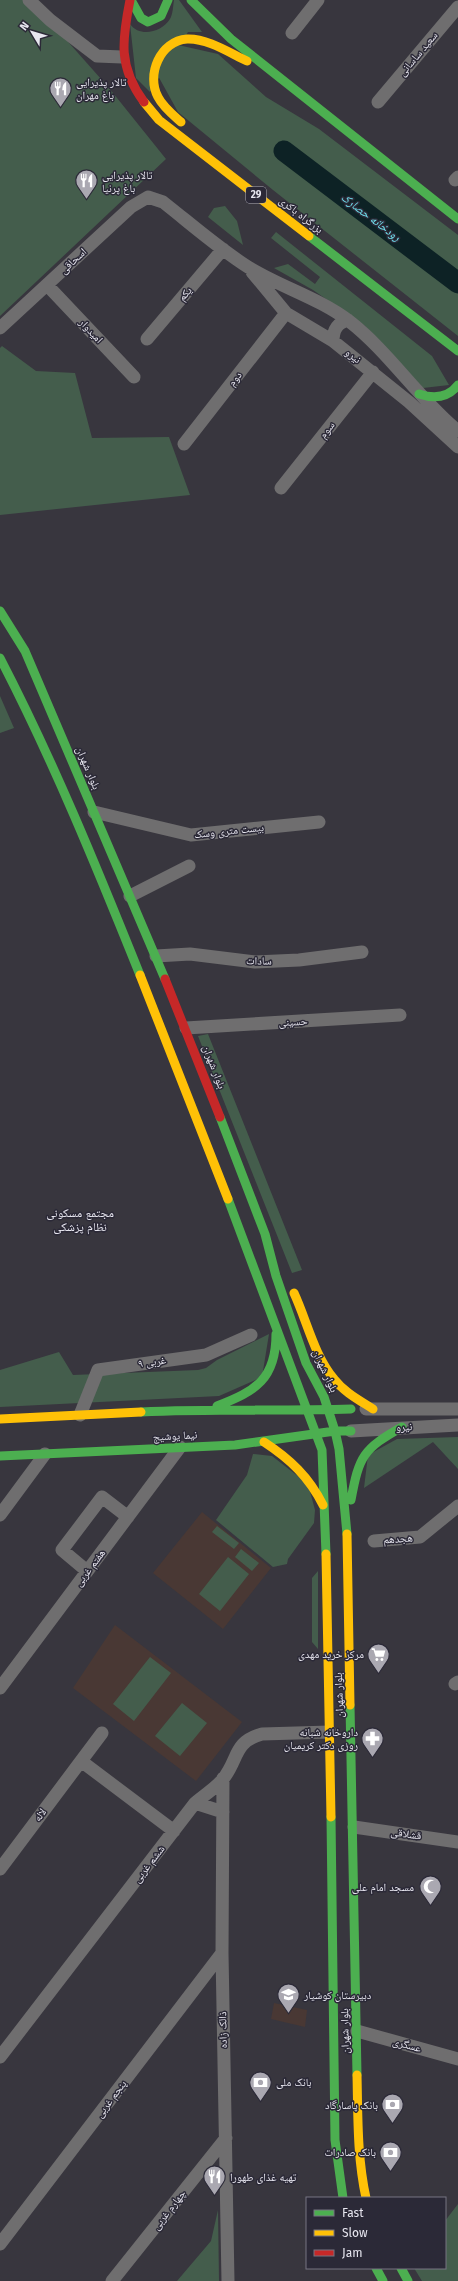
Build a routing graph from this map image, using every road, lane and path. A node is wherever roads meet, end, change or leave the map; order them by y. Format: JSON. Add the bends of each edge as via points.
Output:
{"nodes":[{"id":1,"x":29,"y":0,"type":"edge"},
{"id":2,"x":131,"y":0,"type":"edge"},
{"id":3,"x":168,"y":0,"type":"edge"},
{"id":4,"x":318,"y":0,"type":"edge"},
{"id":5,"x":192,"y":1,"type":"edge"},
{"id":6,"x":458,"y":7,"type":"edge"},
{"id":7,"x":292,"y":33,"type":"dead end"},
{"id":8,"x":122,"y":57,"type":"junction"},
{"id":9,"x":269,"y":70,"type":"junction"},
{"id":10,"x":378,"y":102,"type":"dead end"},
{"id":11,"x":241,"y":183,"type":"junction"},
{"id":12,"x":148,"y":197,"type":"joint"},
{"id":13,"x":458,"y":219,"type":"edge"},
{"id":14,"x":224,"y":249,"type":"junction"},
{"id":15,"x":248,"y":267,"type":"junction"},
{"id":16,"x":47,"y":285,"type":"junction"},
{"id":17,"x":286,"y":313,"type":"junction"},
{"id":18,"x":348,"y":320,"type":"junction"},
{"id":19,"x":0,"y":328,"type":"edge"},
{"id":20,"x":146,"y":339,"type":"dead end"},
{"id":21,"x":333,"y":341,"type":"junction"},
{"id":22,"x":458,"y":351,"type":"edge"},
{"id":23,"x":373,"y":372,"type":"junction"},
{"id":24,"x":134,"y":377,"type":"dead end"},
{"id":25,"x":458,"y":385,"type":"edge"},
{"id":26,"x":419,"y":394,"type":"junction"},
{"id":27,"x":458,"y":431,"type":"edge"},
{"id":28,"x":184,"y":444,"type":"dead end"},
{"id":29,"x":458,"y":447,"type":"edge"},
{"id":30,"x":281,"y":488,"type":"dead end"},
{"id":31,"x":0,"y":611,"type":"edge"},
{"id":32,"x":0,"y":658,"type":"edge"},
{"id":33,"x":94,"y":812,"type":"junction"},
{"id":34,"x":319,"y":822,"type":"dead end"},
{"id":35,"x":189,"y":866,"type":"dead end"},
{"id":36,"x":130,"y":896,"type":"junction"},
{"id":37,"x":362,"y":952,"type":"dead end"},
{"id":38,"x":156,"y":956,"type":"junction"},
{"id":39,"x":400,"y":1016,"type":"dead end"},
{"id":40,"x":186,"y":1028,"type":"junction"},
{"id":41,"x":265,"y":1234,"type":"junction"},
{"id":42,"x":275,"y":1321,"type":"junction"},
{"id":43,"x":251,"y":1335,"type":"dead end"},
{"id":44,"x":208,"y":1409,"type":"junction"},
{"id":45,"x":351,"y":1409,"type":"joint"},
{"id":46,"x":373,"y":1409,"type":"junction"},
{"id":47,"x":269,"y":1410,"type":"junction"},
{"id":48,"x":307,"y":1410,"type":"junction"},
{"id":49,"x":329,"y":1410,"type":"junction"},
{"id":50,"x":458,"y":1410,"type":"edge"},
{"id":51,"x":80,"y":1415,"type":"junction"},
{"id":52,"x":0,"y":1419,"type":"edge"},
{"id":53,"x":458,"y":1425,"type":"edge"},
{"id":54,"x":402,"y":1427,"type":"junction"},
{"id":55,"x":351,"y":1430,"type":"joint"},
{"id":56,"x":335,"y":1431,"type":"junction"},
{"id":57,"x":317,"y":1433,"type":"junction"},
{"id":58,"x":279,"y":1438,"type":"junction"},
{"id":59,"x":264,"y":1442,"type":"junction"},
{"id":60,"x":180,"y":1447,"type":"junction"},
{"id":61,"x":45,"y":1454,"type":"junction"},
{"id":62,"x":0,"y":1456,"type":"edge"},
{"id":63,"x":458,"y":1506,"type":"edge"},
{"id":64,"x":325,"y":1511,"type":"junction"},
{"id":65,"x":0,"y":1515,"type":"edge"},
{"id":66,"x":128,"y":1517,"type":"junction"},
{"id":67,"x":347,"y":1527,"type":"junction"},
{"id":68,"x":374,"y":1541,"type":"dead end"},
{"id":69,"x":87,"y":1571,"type":"junction"},
{"id":70,"x":0,"y":1688,"type":"edge"},
{"id":71,"x":330,"y":1732,"type":"junction"},
{"id":72,"x":102,"y":1733,"type":"dead end"},
{"id":73,"x":81,"y":1761,"type":"junction"},
{"id":74,"x":223,"y":1778,"type":"junction"},
{"id":75,"x":195,"y":1803,"type":"junction"},
{"id":76,"x":223,"y":1812,"type":"junction"},
{"id":77,"x":354,"y":1827,"type":"junction"},
{"id":78,"x":174,"y":1831,"type":"junction"},
{"id":79,"x":458,"y":1842,"type":"edge"},
{"id":80,"x":0,"y":1869,"type":"edge"},
{"id":81,"x":222,"y":1953,"type":"junction"},
{"id":82,"x":357,"y":2031,"type":"junction"},
{"id":83,"x":0,"y":2057,"type":"edge"},
{"id":84,"x":458,"y":2059,"type":"edge"},
{"id":85,"x":226,"y":2138,"type":"junction"},
{"id":86,"x":343,"y":2197,"type":"edge"},
{"id":87,"x":366,"y":2197,"type":"edge"},
{"id":88,"x":0,"y":2244,"type":"edge"},
{"id":89,"x":375,"y":2269,"type":"edge"},
{"id":90,"x":376,"y":2269,"type":"edge"},
{"id":91,"x":402,"y":2269,"type":"edge"},
{"id":92,"x":112,"y":2281,"type":"edge"},
{"id":93,"x":228,"y":2281,"type":"edge"},
{"id":94,"x":372,"y":2281,"type":"edge"},
{"id":95,"x":383,"y":2281,"type":"edge"},
{"id":96,"x":408,"y":2281,"type":"edge"}],
"edges":[{"from":1,"to":8,"type":"street","via":[[50,20],[97,56]]},
{"from":2,"to":3,"type":"main road","via":[[141,18],[148,22],[161,16]]},
{"from":2,"to":8,"type":"main road","name":"بزرگراه باکری","number":"29","via":[[123,32]]},
{"from":4,"to":7,"type":"street"},
{"from":5,"to":9,"type":"main road","via":[[231,39]]},
{"from":6,"to":10,"type":"street","name":"سعید ساسانی"},
{"from":8,"to":11,"type":"main road","name":"بزرگراه باکری","number":"29","via":[[130,84],[159,120]]},
{"from":9,"to":11,"type":"main road","via":[[196,40],[186,39],[166,49],[154,70],[154,87],[158,97]]},
{"from":9,"to":13,"type":"main road"},
{"from":11,"to":22,"type":"main road","name":"بزرگراه باکری","number":"29"},
{"from":12,"to":14,"type":"street","name":"نیرو","via":[[163,202]]},
{"from":12,"to":16,"type":"street","name":"اسحاقی","via":[[131,207]]},
{"from":14,"to":15,"type":"street","name":"نیرو"},
{"from":14,"to":20,"type":"street","name":"یکم"},
{"from":15,"to":17,"type":"street","name":"نیرو"},
{"from":15,"to":18,"type":"street","name":"نیرو","via":[[325,305]]},
{"from":16,"to":19,"type":"street","name":"اسحاقی"},
{"from":16,"to":24,"type":"street","name":"امیدوار"},
{"from":17,"to":21,"type":"street","name":"نیرو"},
{"from":17,"to":28,"type":"street","name":"دوم"},
{"from":18,"to":21,"type":"street","via":[[334,330]]},
{"from":18,"to":26,"type":"street","name":"نیرو","via":[[366,334]]},
{"from":21,"to":23,"type":"street","name":"نیرو"},
{"from":23,"to":29,"type":"street","name":"نیرو"},
{"from":23,"to":30,"type":"street","name":"سوم"},
{"from":25,"to":26,"type":"main road","via":[[447,395],[438,398]]},
{"from":26,"to":27,"type":"street","name":"نیرو"},
{"from":31,"to":33,"type":"main road","name":"بلوار شهران","via":[[25,651]]},
{"from":32,"to":42,"type":"main road","name":"بلوار شهران","via":[[24,704],[82,834],[193,1107]]},
{"from":33,"to":34,"type":"street","name":"بیست متری وسک","via":[[191,835]]},
{"from":33,"to":36,"type":"main road","name":"بلوار شهران"},
{"from":35,"to":36,"type":"street"},
{"from":36,"to":38,"type":"main road","name":"بلوار شهران"},
{"from":37,"to":38,"type":"street","name":"سادات","via":[[299,960],[255,962],[190,954]]},
{"from":38,"to":40,"type":"main road","name":"بلوار شهران"},
{"from":39,"to":40,"type":"street","name":"حسینی"},
{"from":40,"to":41,"type":"main road","name":"بلوار شهران"},
{"from":41,"to":46,"type":"main road","via":[[324,1364],[348,1393]]},
{"from":41,"to":49,"type":"main road","name":"بلوار شهران","via":[[276,1276],[306,1363]]},
{"from":42,"to":44,"type":"main road","via":[[277,1348],[268,1377],[249,1392]]},
{"from":42,"to":48,"type":"main road","name":"بلوار شهران"},
{"from":43,"to":51,"type":"street","name":"۹ غربی","via":[[206,1355],[98,1370]]},
{"from":44,"to":47,"type":"main road"},
{"from":44,"to":51,"type":"main road"},
{"from":45,"to":46,"type":"street","name":"نیرو"},
{"from":45,"to":49,"type":"main road"},
{"from":46,"to":50,"type":"street","name":"نیرو"},
{"from":47,"to":48,"type":"main road"},
{"from":47,"to":58,"type":"main road","via":[[284,1426]]},
{"from":48,"to":49,"type":"main road"},
{"from":48,"to":57,"type":"main road","name":"بلوار شهران"},
{"from":49,"to":56,"type":"main road","name":"بلوار شهران"},
{"from":51,"to":52,"type":"main road"},
{"from":53,"to":54,"type":"street","name":"نیرو"},
{"from":54,"to":55,"type":"street","name":"نیرو"},
{"from":54,"to":67,"type":"main road","via":[[372,1444],[359,1462]]},
{"from":55,"to":56,"type":"main road","name":"نیما یوشیج"},
{"from":56,"to":57,"type":"main road","name":"نیما یوشیج"},
{"from":56,"to":67,"type":"main road","name":"بلوار شهران"},
{"from":57,"to":58,"type":"main road","name":"نیما یوشیج"},
{"from":57,"to":64,"type":"main road","name":"بلوار شهران","via":[[322,1450]]},
{"from":58,"to":59,"type":"main road","name":"نیما یوشیج"},
{"from":59,"to":60,"type":"main road","name":"نیما یوشیج"},
{"from":59,"to":64,"type":"main road","via":[[286,1456],[306,1474]]},
{"from":60,"to":61,"type":"main road","name":"نیما یوشیج"},
{"from":60,"to":66,"type":"street","name":"هفتم غربی"},
{"from":61,"to":62,"type":"main road","name":"نیما یوشیج"},
{"from":61,"to":65,"type":"street"},
{"from":63,"to":68,"type":"street","name":"هجدهم","via":[[420,1537]]},
{"from":64,"to":71,"type":"main road","name":"بلوار شهران"},
{"from":66,"to":69,"type":"street","name":"هفتم غربی"},
{"from":66,"to":69,"type":"street","via":[[102,1497],[62,1550]]},
{"from":67,"to":77,"type":"main road","name":"بلوار شهران"},
{"from":69,"to":70,"type":"street","name":"هفتم غربی"},
{"from":71,"to":74,"type":"street","name":"ششم غربی","via":[[262,1734],[252,1737],[237,1750]]},
{"from":71,"to":86,"type":"main road","name":"بلوار شهران","via":[[336,2140]]},
{"from":72,"to":73,"type":"street","name":"لاله"},
{"from":73,"to":78,"type":"street"},
{"from":73,"to":80,"type":"street","name":"لاله"},
{"from":74,"to":75,"type":"street","name":"ششم غربی"},
{"from":74,"to":76,"type":"street","name":"ذالک زاده"},
{"from":75,"to":76,"type":"street"},
{"from":75,"to":78,"type":"street","name":"ششم غربی"},
{"from":76,"to":81,"type":"street","name":"ذالک زاده"},
{"from":77,"to":79,"type":"street","name":"قشلاقی"},
{"from":77,"to":82,"type":"main road","name":"بلوار شهران"},
{"from":78,"to":83,"type":"street","name":"ششم غربی"},
{"from":81,"to":85,"type":"street","name":"ذالک زاده"},
{"from":81,"to":88,"type":"street","name":"پنجم غربی"},
{"from":82,"to":84,"type":"street","name":"عسگری"},
{"from":82,"to":87,"type":"main road","name":"بلوار شهران","via":[[358,2139]]},
{"from":85,"to":92,"type":"street","name":"چهارم غربی"},
{"from":85,"to":93,"type":"street","name":"ذالک زاده"},
{"from":89,"to":94,"type":"street"},
{"from":90,"to":95,"type":"main road"},
{"from":91,"to":96,"type":"main road"}]}
